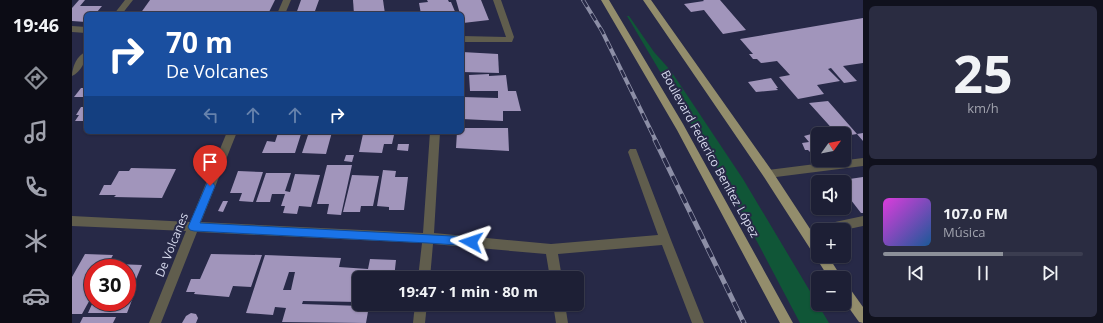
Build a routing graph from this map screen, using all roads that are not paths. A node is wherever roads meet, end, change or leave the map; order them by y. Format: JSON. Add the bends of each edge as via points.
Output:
{"nodes":[{"id":1,"x":129,"y":0,"type":"edge"},
{"id":2,"x":287,"y":0,"type":"edge"},
{"id":3,"x":497,"y":0,"type":"edge"},
{"id":4,"x":605,"y":0,"type":"edge"},
{"id":5,"x":647,"y":0,"type":"edge"},
{"id":6,"x":120,"y":12,"type":"edge"},
{"id":7,"x":282,"y":12,"type":"edge"},
{"id":8,"x":72,"y":29,"type":"edge"},
{"id":9,"x":84,"y":30,"type":"edge"},
{"id":10,"x":464,"y":39,"type":"edge"},
{"id":11,"x":84,"y":58,"type":"edge"},
{"id":12,"x":72,"y":73,"type":"edge"},
{"id":13,"x":231,"y":134,"type":"edge"},
{"id":14,"x":435,"y":134,"type":"edge"},
{"id":15,"x":632,"y":152,"type":"dead end"},
{"id":16,"x":863,"y":162,"type":"edge"},
{"id":17,"x":768,"y":174,"type":"junction"},
{"id":18,"x":72,"y":221,"type":"edge"},
{"id":19,"x":863,"y":221,"type":"edge"},
{"id":20,"x":851,"y":224,"type":"edge"},
{"id":21,"x":194,"y":227,"type":"junction"},
{"id":22,"x":811,"y":232,"type":"edge"},
{"id":23,"x":806,"y":233,"type":"junction"},
{"id":24,"x":428,"y":238,"type":"junction"},
{"id":25,"x":665,"y":240,"type":"junction"},
{"id":26,"x":811,"y":240,"type":"edge"},
{"id":27,"x":551,"y":249,"type":"junction"},
{"id":28,"x":425,"y":271,"type":"edge"},
{"id":29,"x":555,"y":271,"type":"edge"},
{"id":30,"x":851,"y":299,"type":"edge"},
{"id":31,"x":420,"y":311,"type":"edge"},
{"id":32,"x":560,"y":311,"type":"edge"},
{"id":33,"x":861,"y":311,"type":"edge"},
{"id":34,"x":155,"y":323,"type":"edge"},
{"id":35,"x":419,"y":323,"type":"edge"},
{"id":36,"x":562,"y":323,"type":"edge"},
{"id":37,"x":698,"y":323,"type":"edge"},
{"id":38,"x":787,"y":323,"type":"edge"}],
"edges":[{"from":1,"to":6,"type":"street"},
{"from":2,"to":7,"type":"street"},
{"from":3,"to":10,"type":"street","via":[[509,40]]},
{"from":4,"to":38,"type":"main road","name":"Boulevard Federico Benítez López","via":[[680,127]]},
{"from":5,"to":17,"type":"main road"},
{"from":8,"to":9,"type":"street"},
{"from":11,"to":12,"type":"street"},
{"from":13,"to":21,"type":"street","name":"De Volcanes"},
{"from":14,"to":24,"type":"street"},
{"from":15,"to":25,"type":"street"},
{"from":16,"to":17,"type":"street"},
{"from":17,"to":23,"type":"main road"},
{"from":18,"to":21,"type":"street"},
{"from":19,"to":20,"type":"street"},
{"from":21,"to":24,"type":"street"},
{"from":21,"to":34,"type":"street","name":"De Volcanes"},
{"from":22,"to":23,"type":"street"},
{"from":23,"to":26,"type":"main road"},
{"from":24,"to":27,"type":"street"},
{"from":24,"to":28,"type":"street"},
{"from":25,"to":27,"type":"street"},
{"from":25,"to":37,"type":"street"},
{"from":27,"to":29,"type":"street"},
{"from":30,"to":33,"type":"main road"},
{"from":31,"to":35,"type":"street"},
{"from":32,"to":36,"type":"street"}]}
